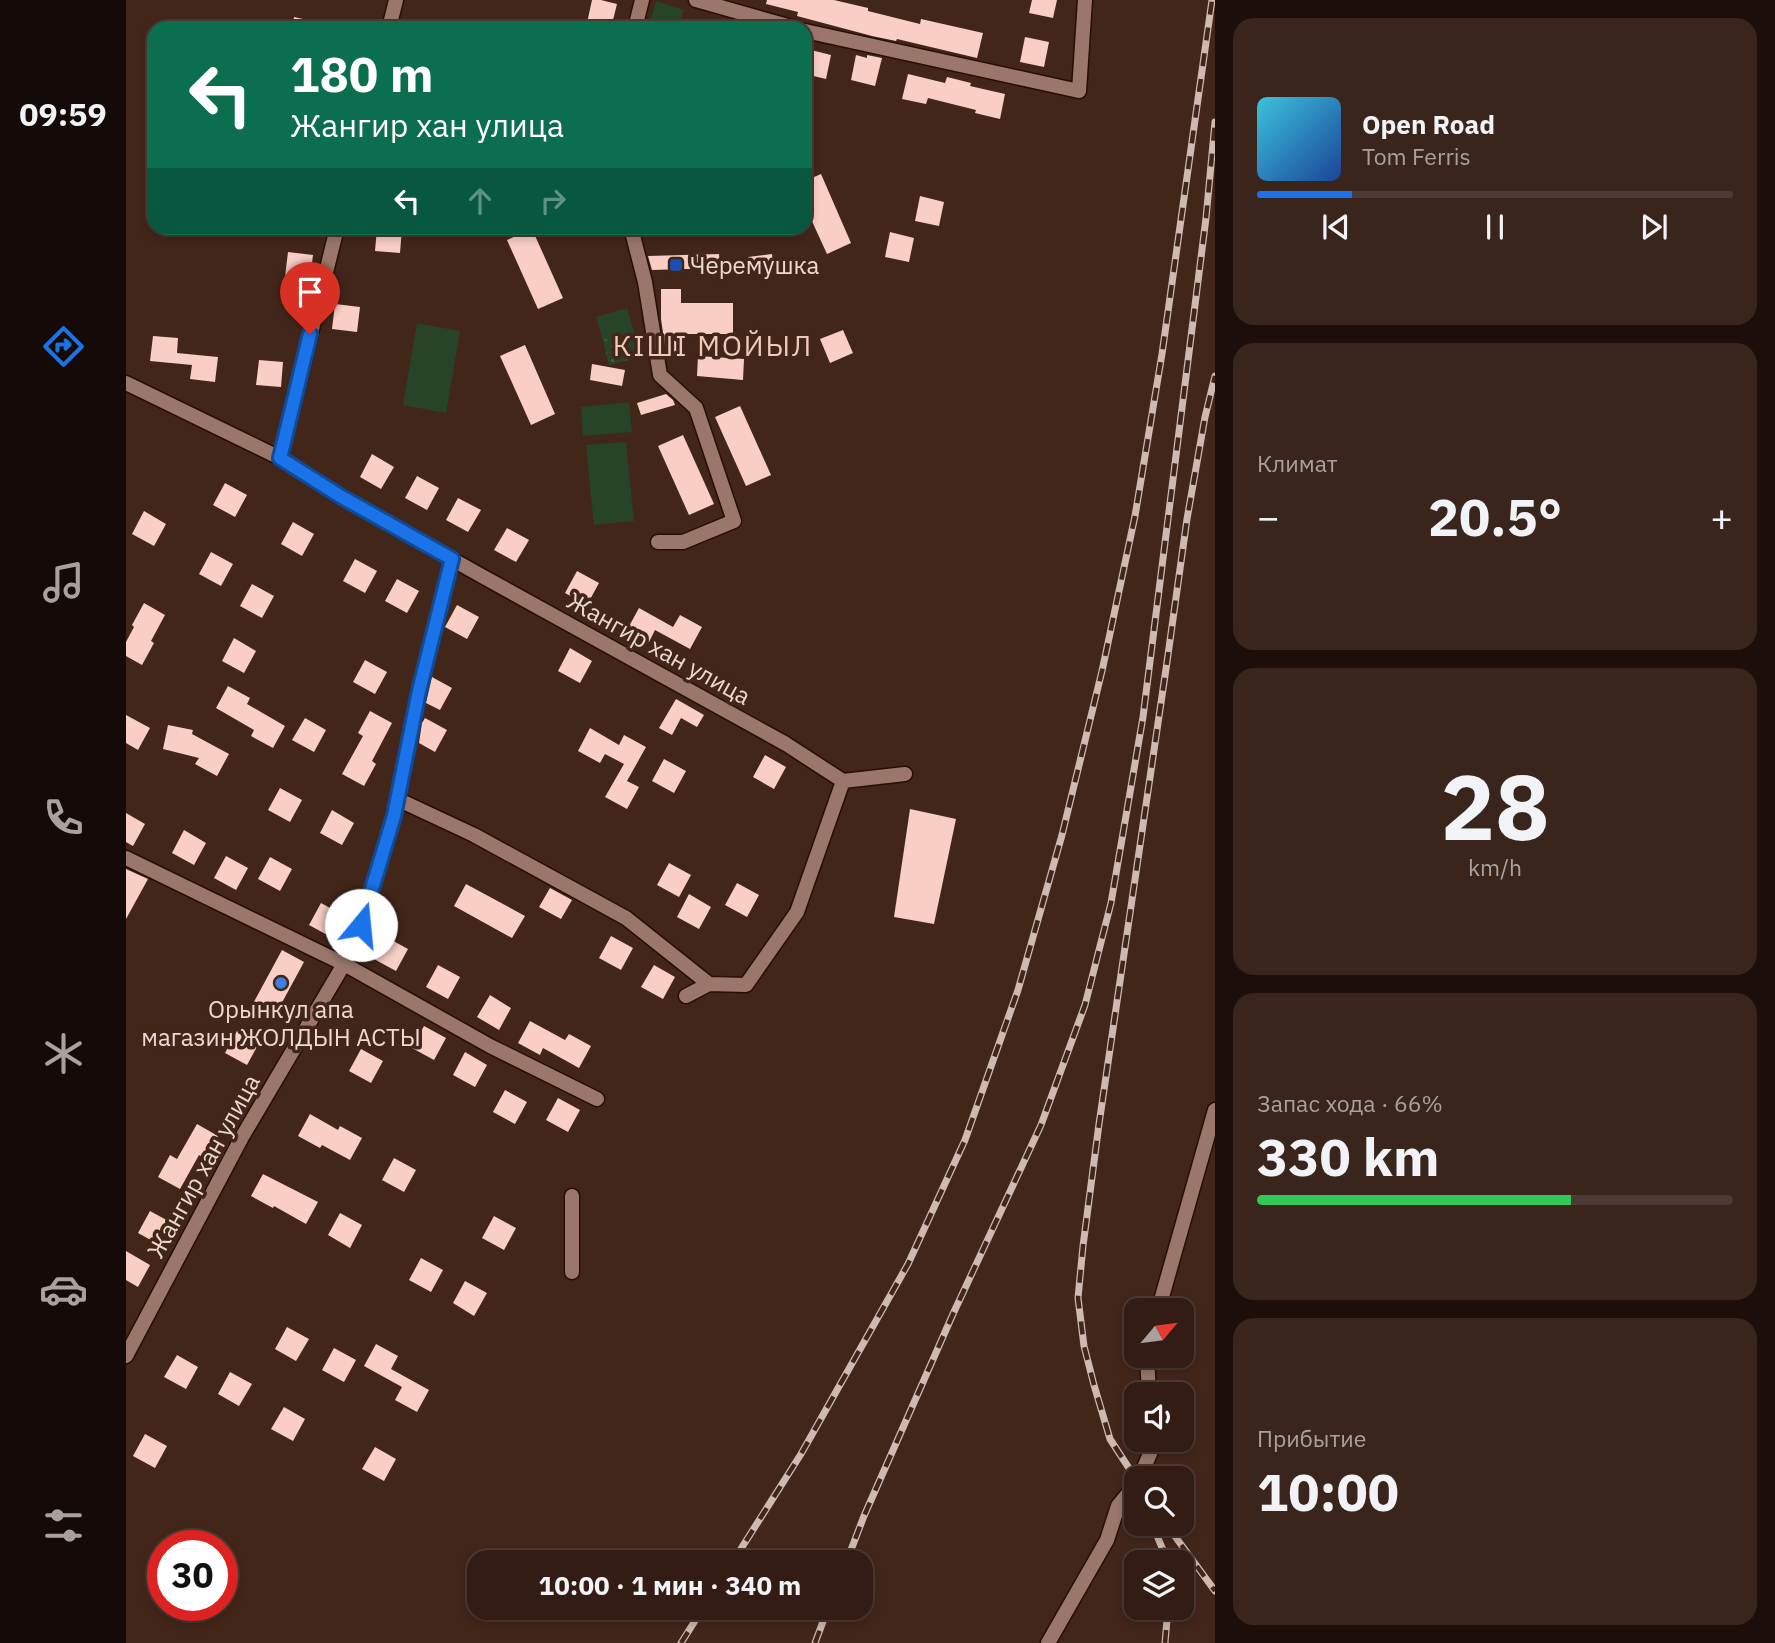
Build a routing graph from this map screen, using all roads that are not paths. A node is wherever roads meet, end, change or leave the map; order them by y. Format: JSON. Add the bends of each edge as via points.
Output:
{"nodes":[{"id":1,"x":396,"y":0,"type":"edge"},
{"id":2,"x":642,"y":0,"type":"edge"},
{"id":3,"x":696,"y":0,"type":"edge"},
{"id":4,"x":1085,"y":0,"type":"edge"},
{"id":5,"x":390,"y":21,"type":"edge"},
{"id":6,"x":637,"y":21,"type":"edge"},
{"id":7,"x":770,"y":21,"type":"edge"},
{"id":8,"x":812,"y":33,"type":"edge"},
{"id":9,"x":335,"y":235,"type":"edge"},
{"id":10,"x":634,"y":235,"type":"edge"},
{"id":11,"x":126,"y":383,"type":"edge"},
{"id":12,"x":280,"y":458,"type":"junction"},
{"id":13,"x":658,"y":542,"type":"dead end"},
{"id":14,"x":452,"y":559,"type":"junction"},
{"id":15,"x":905,"y":774,"type":"dead end"},
{"id":16,"x":843,"y":781,"type":"junction"},
{"id":17,"x":397,"y":799,"type":"junction"},
{"id":18,"x":126,"y":858,"type":"edge"},
{"id":19,"x":344,"y":964,"type":"junction"},
{"id":20,"x":709,"y":984,"type":"junction"},
{"id":21,"x":686,"y":996,"type":"dead end"},
{"id":22,"x":597,"y":1099,"type":"dead end"},
{"id":23,"x":1215,"y":1111,"type":"edge"},
{"id":24,"x":572,"y":1196,"type":"dead end"},
{"id":25,"x":572,"y":1272,"type":"dead end"},
{"id":26,"x":1162,"y":1298,"type":"edge"},
{"id":27,"x":126,"y":1356,"type":"edge"},
{"id":28,"x":1124,"y":1499,"type":"edge"},
{"id":29,"x":1048,"y":1643,"type":"edge"}],
"edges":[{"from":1,"to":5,"type":"street"},
{"from":2,"to":6,"type":"street"},
{"from":3,"to":7,"type":"street"},
{"from":4,"to":8,"type":"street","via":[[1079,91]]},
{"from":9,"to":12,"type":"street"},
{"from":10,"to":13,"type":"street","via":[[660,375],[696,408],[734,521],[683,542]]},
{"from":11,"to":12,"type":"street","name":"Жангир хан улица"},
{"from":12,"to":14,"type":"street","name":"Жангир хан улица"},
{"from":14,"to":16,"type":"street","name":"Жангир хан улица","via":[[786,744]]},
{"from":14,"to":17,"type":"street","name":"Жангир хан улица"},
{"from":15,"to":16,"type":"street"},
{"from":16,"to":20,"type":"street","via":[[797,912],[746,985]]},
{"from":17,"to":19,"type":"street","name":"Жангир хан улица","via":[[361,925]]},
{"from":17,"to":20,"type":"street","via":[[474,835],[626,918]]},
{"from":18,"to":19,"type":"street"},
{"from":19,"to":22,"type":"street","via":[[490,1046]]},
{"from":19,"to":27,"type":"street","name":"Жангир хан улица","via":[[242,1137]]},
{"from":20,"to":21,"type":"street"},
{"from":23,"to":26,"type":"street"},
{"from":24,"to":25,"type":"street"},
{"from":28,"to":29,"type":"street","via":[[1107,1539]]}]}
